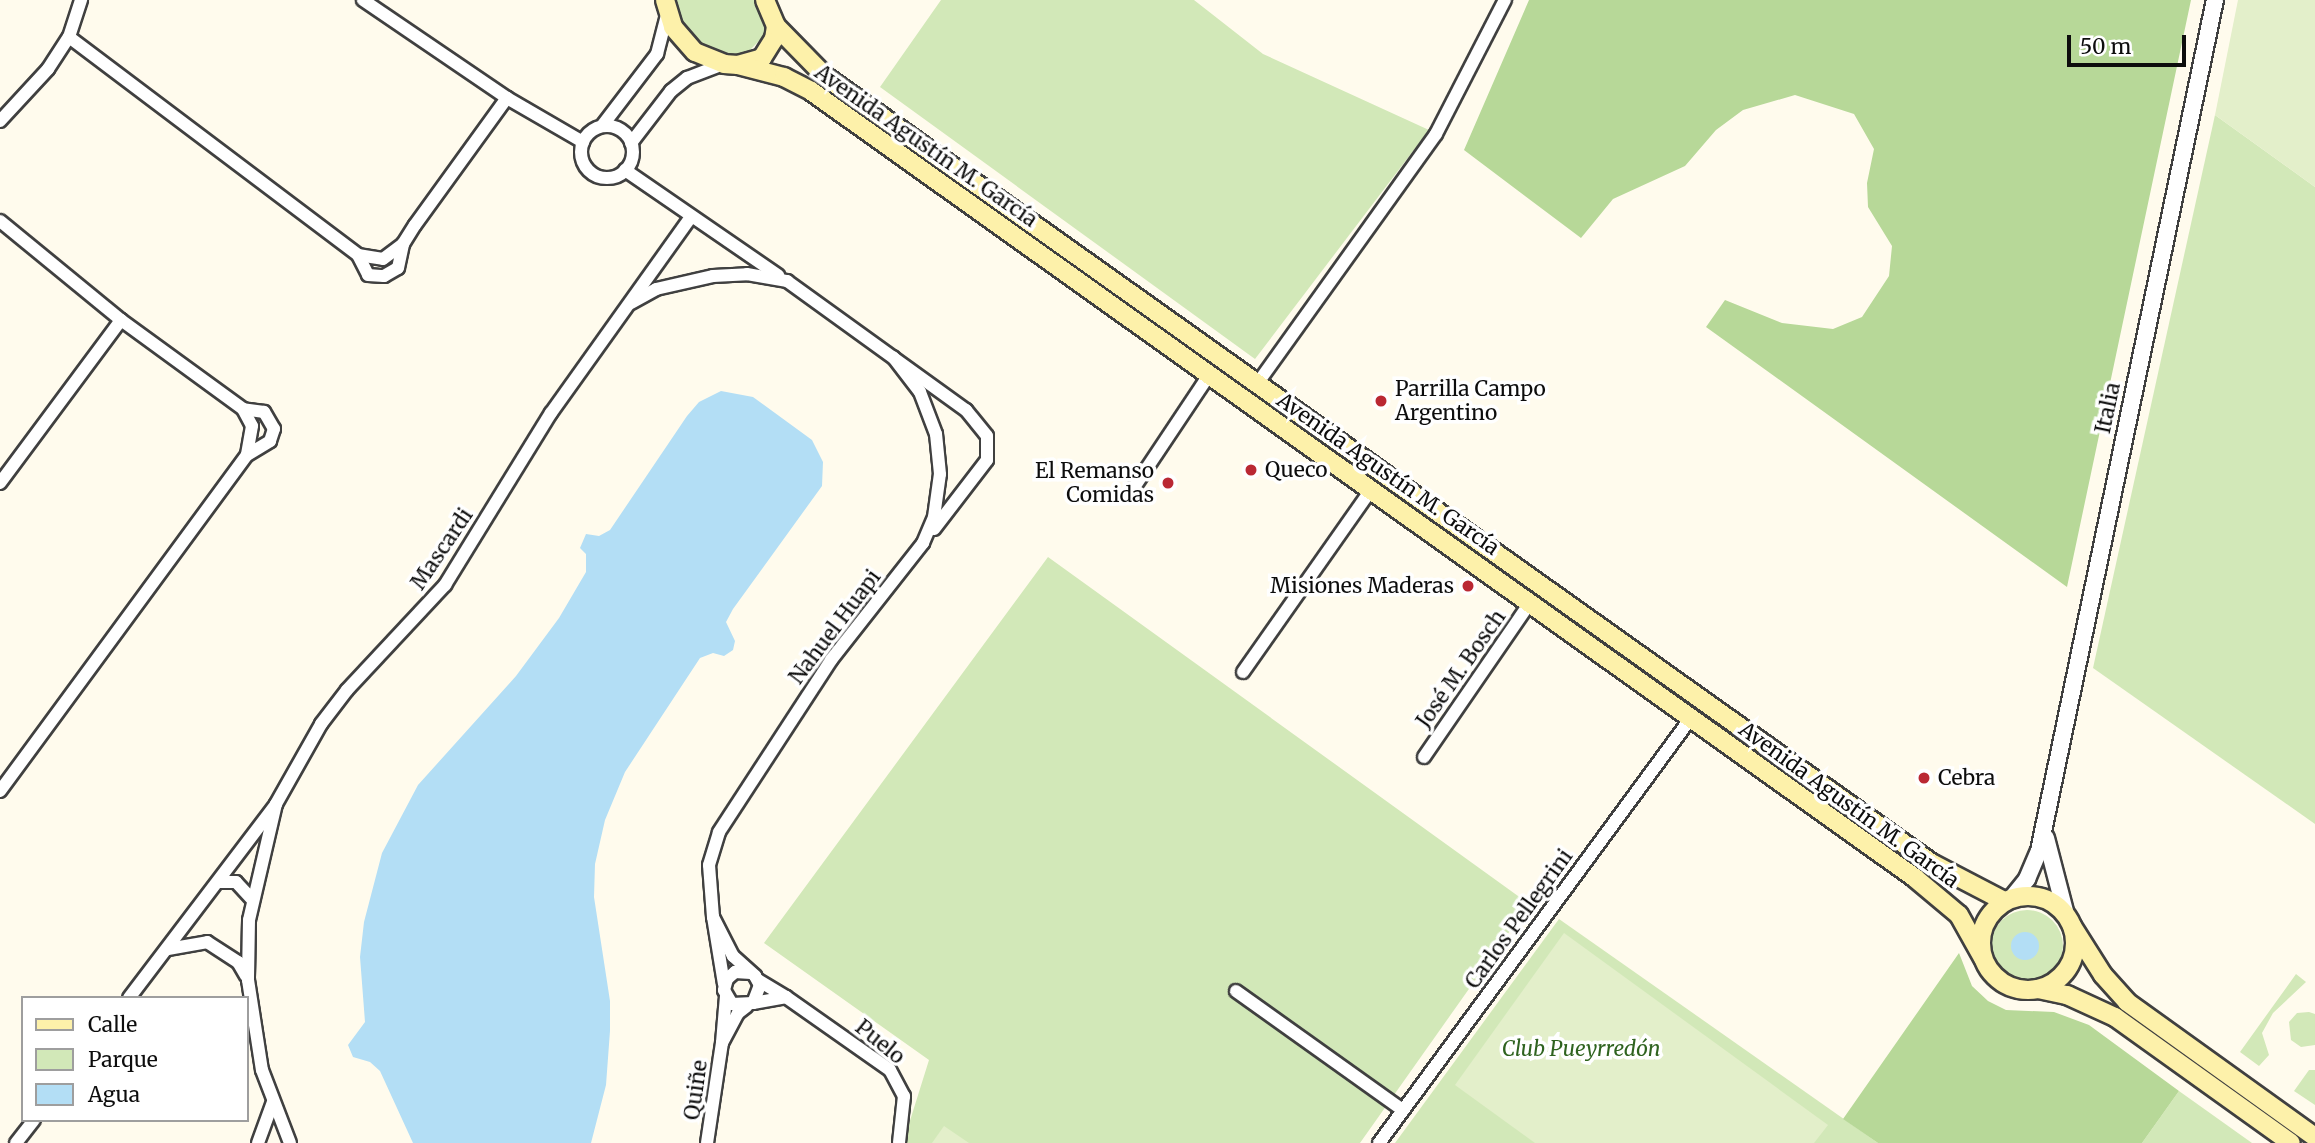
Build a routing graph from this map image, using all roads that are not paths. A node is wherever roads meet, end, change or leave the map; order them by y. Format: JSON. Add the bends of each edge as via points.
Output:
{"nodes":[{"id":1,"x":81,"y":0,"type":"edge"},
{"id":2,"x":363,"y":0,"type":"edge"},
{"id":3,"x":1504,"y":0,"type":"edge"},
{"id":4,"x":2215,"y":0,"type":"edge"},
{"id":5,"x":664,"y":5,"type":"edge"},
{"id":6,"x":771,"y":10,"type":"edge"},
{"id":7,"x":69,"y":37,"type":"junction"},
{"id":8,"x":731,"y":64,"type":"junction"},
{"id":9,"x":507,"y":98,"type":"junction"},
{"id":10,"x":0,"y":121,"type":"edge"},
{"id":11,"x":602,"y":127,"type":"junction"},
{"id":12,"x":583,"y":142,"type":"junction"},
{"id":13,"x":631,"y":143,"type":"junction"},
{"id":14,"x":625,"y":170,"type":"junction"},
{"id":15,"x":691,"y":217,"type":"junction"},
{"id":16,"x":0,"y":221,"type":"edge"},
{"id":17,"x":787,"y":281,"type":"junction"},
{"id":18,"x":628,"y":305,"type":"junction"},
{"id":19,"x":121,"y":320,"type":"junction"},
{"id":20,"x":892,"y":357,"type":"junction"},
{"id":21,"x":1209,"y":375,"type":"junction"},
{"id":22,"x":1257,"y":384,"type":"junction"},
{"id":23,"x":243,"y":409,"type":"junction"},
{"id":24,"x":247,"y":455,"type":"junction"},
{"id":25,"x":3,"y":474,"type":"edge"},
{"id":26,"x":1135,"y":486,"type":"dead end"},
{"id":27,"x":1370,"y":490,"type":"junction"},
{"id":28,"x":923,"y":543,"type":"junction"},
{"id":29,"x":1530,"y":603,"type":"junction"},
{"id":30,"x":1243,"y":672,"type":"dead end"},
{"id":31,"x":1691,"y":718,"type":"junction"},
{"id":32,"x":1424,"y":757,"type":"dead end"},
{"id":33,"x":0,"y":791,"type":"edge"},
{"id":34,"x":276,"y":804,"type":"junction"},
{"id":35,"x":2043,"y":825,"type":"junction"},
{"id":36,"x":220,"y":882,"type":"junction"},
{"id":37,"x":253,"y":900,"type":"junction"},
{"id":38,"x":2008,"y":900,"type":"junction"},
{"id":39,"x":197,"y":912,"type":"junction"},
{"id":40,"x":713,"y":917,"type":"junction"},
{"id":41,"x":2069,"y":920,"type":"junction"},
{"id":42,"x":248,"y":936,"type":"junction"},
{"id":43,"x":207,"y":942,"type":"junction"},
{"id":44,"x":167,"y":949,"type":"junction"},
{"id":45,"x":225,"y":951,"type":"junction"},
{"id":46,"x":1983,"y":958,"type":"junction"},
{"id":47,"x":754,"y":977,"type":"junction"},
{"id":48,"x":248,"y":980,"type":"junction"},
{"id":49,"x":2038,"y":989,"type":"junction"},
{"id":50,"x":725,"y":990,"type":"junction"},
{"id":51,"x":1236,"y":991,"type":"dead end"},
{"id":52,"x":131,"y":996,"type":"edge"},
{"id":53,"x":786,"y":997,"type":"junction"},
{"id":54,"x":750,"y":1005,"type":"junction"},
{"id":55,"x":722,"y":1043,"type":"junction"},
{"id":56,"x":273,"y":1102,"type":"junction"},
{"id":57,"x":1403,"y":1110,"type":"junction"},
{"id":58,"x":32,"y":1122,"type":"edge"},
{"id":59,"x":2315,"y":1137,"type":"edge"},
{"id":60,"x":16,"y":1143,"type":"edge"},
{"id":61,"x":258,"y":1143,"type":"edge"},
{"id":62,"x":290,"y":1143,"type":"edge"},
{"id":63,"x":707,"y":1143,"type":"edge"},
{"id":64,"x":899,"y":1143,"type":"edge"},
{"id":65,"x":1379,"y":1143,"type":"edge"},
{"id":66,"x":2291,"y":1143,"type":"edge"}],
"edges":[{"from":1,"to":7,"type":"street"},
{"from":2,"to":9,"type":"street"},
{"from":3,"to":22,"type":"street","via":[[1436,134]]},
{"from":4,"to":35,"type":"street","name":"Italia"},
{"from":5,"to":8,"type":"main road","name":"Avenida Agustín M. García","via":[[695,52]]},
{"from":5,"to":11,"type":"street","via":[[657,54]]},
{"from":6,"to":8,"type":"main road","via":[[774,39],[762,58]]},
{"from":6,"to":22,"type":"main road","name":"Avenida Agustín M. García","via":[[813,68]]},
{"from":7,"to":9,"type":"street","via":[[358,255],[368,275],[384,276],[398,268],[402,244]]},
{"from":7,"to":10,"type":"street","via":[[29,93]]},
{"from":8,"to":13,"type":"street","via":[[696,74],[670,91]]},
{"from":8,"to":21,"type":"main road","name":"Avenida Agustín M. García","via":[[784,77],[811,92]]},
{"from":9,"to":12,"type":"street"},
{"from":11,"to":12,"type":"street"},
{"from":11,"to":13,"type":"street","via":[[616,128]]},
{"from":12,"to":14,"type":"street","via":[[582,159],[593,173],[610,177]]},
{"from":13,"to":14,"type":"street","via":[[632,157]]},
{"from":14,"to":15,"type":"street"},
{"from":15,"to":17,"type":"street"},
{"from":15,"to":18,"type":"street","name":"Mascardi"},
{"from":16,"to":19,"type":"street"},
{"from":17,"to":18,"type":"street","name":"Mascardi","via":[[747,274],[713,276],[656,289]]},
{"from":17,"to":20,"type":"street","name":"Mascardi"},
{"from":18,"to":34,"type":"street","name":"Mascardi","via":[[551,413],[445,585],[347,690],[321,724]]},
{"from":19,"to":23,"type":"street"},
{"from":19,"to":25,"type":"street"},
{"from":20,"to":28,"type":"street","name":"Nahuel Huapi","via":[[920,392],[940,452],[934,517]]},
{"from":20,"to":28,"type":"street","name":"Mascardi","via":[[966,410],[987,436],[987,460],[980,472]]},
{"from":21,"to":26,"type":"street"},
{"from":21,"to":27,"type":"main road","name":"Avenida Agustín M. García"},
{"from":22,"to":38,"type":"main road","name":"Avenida Agustín M. García","via":[[1931,863]]},
{"from":23,"to":24,"type":"street","via":[[252,426]]},
{"from":23,"to":24,"type":"street","via":[[264,412],[274,429],[261,449]]},
{"from":24,"to":33,"type":"street"},
{"from":27,"to":29,"type":"main road","name":"Avenida Agustín M. García"},
{"from":27,"to":30,"type":"street"},
{"from":28,"to":40,"type":"street","name":"Nahuel Huapi","via":[[831,660],[719,832],[709,865]]},
{"from":29,"to":31,"type":"main road","name":"Avenida Agustín M. García"},
{"from":29,"to":32,"type":"street","name":"José M. Bosch"},
{"from":31,"to":46,"type":"main road","name":"Avenida Agustín M. García","via":[[1940,897],[1959,915]]},
{"from":31,"to":57,"type":"street","name":"Carlos Pellegrini"},
{"from":34,"to":36,"type":"street"},
{"from":34,"to":37,"type":"street"},
{"from":35,"to":38,"type":"street","name":"Italia","via":[[2035,863]]},
{"from":35,"to":41,"type":"street","name":"Italia"},
{"from":36,"to":37,"type":"street","via":[[236,882]]},
{"from":36,"to":39,"type":"street"},
{"from":37,"to":42,"type":"street"},
{"from":38,"to":41,"type":"main road","via":[[2041,897]]},
{"from":38,"to":46,"type":"main road","via":[[1983,929]]},
{"from":39,"to":43,"type":"street","via":[[197,933]]},
{"from":39,"to":44,"type":"street"},
{"from":40,"to":47,"type":"street","name":"Puelo","via":[[733,956]]},
{"from":40,"to":50,"type":"street","name":"Nahuel Huapi"},
{"from":41,"to":49,"type":"main road","via":[[2074,948],[2068,969]]},
{"from":41,"to":59,"type":"main road","via":[[2103,975],[2127,1002]]},
{"from":42,"to":45,"type":"street","via":[[241,947]]},
{"from":42,"to":48,"type":"street"},
{"from":43,"to":44,"type":"street"},
{"from":43,"to":45,"type":"street"},
{"from":44,"to":52,"type":"street"},
{"from":45,"to":48,"type":"street","via":[[239,962]]},
{"from":46,"to":49,"type":"main road","via":[[2001,982],[2015,989]]},
{"from":47,"to":50,"type":"street","via":[[735,972]]},
{"from":47,"to":53,"type":"street","name":"Puelo"},
{"from":47,"to":54,"type":"street","via":[[759,995]]},
{"from":48,"to":56,"type":"street","via":[[253,1032]]},
{"from":49,"to":66,"type":"main road","via":[[2067,995],[2115,1017]]},
{"from":50,"to":54,"type":"street","via":[[737,1006]]},
{"from":50,"to":55,"type":"street","name":"Quiñe"},
{"from":51,"to":57,"type":"street"},
{"from":53,"to":54,"type":"street"},
{"from":53,"to":64,"type":"street","name":"Puelo","via":[[890,1070],[904,1096]]},
{"from":54,"to":55,"type":"street","via":[[738,1013]]},
{"from":55,"to":63,"type":"street","name":"Quiñe"},
{"from":56,"to":61,"type":"street"},
{"from":56,"to":62,"type":"street"},
{"from":57,"to":65,"type":"street","name":"Carlos Pellegrini"},
{"from":58,"to":60,"type":"street"}]}
